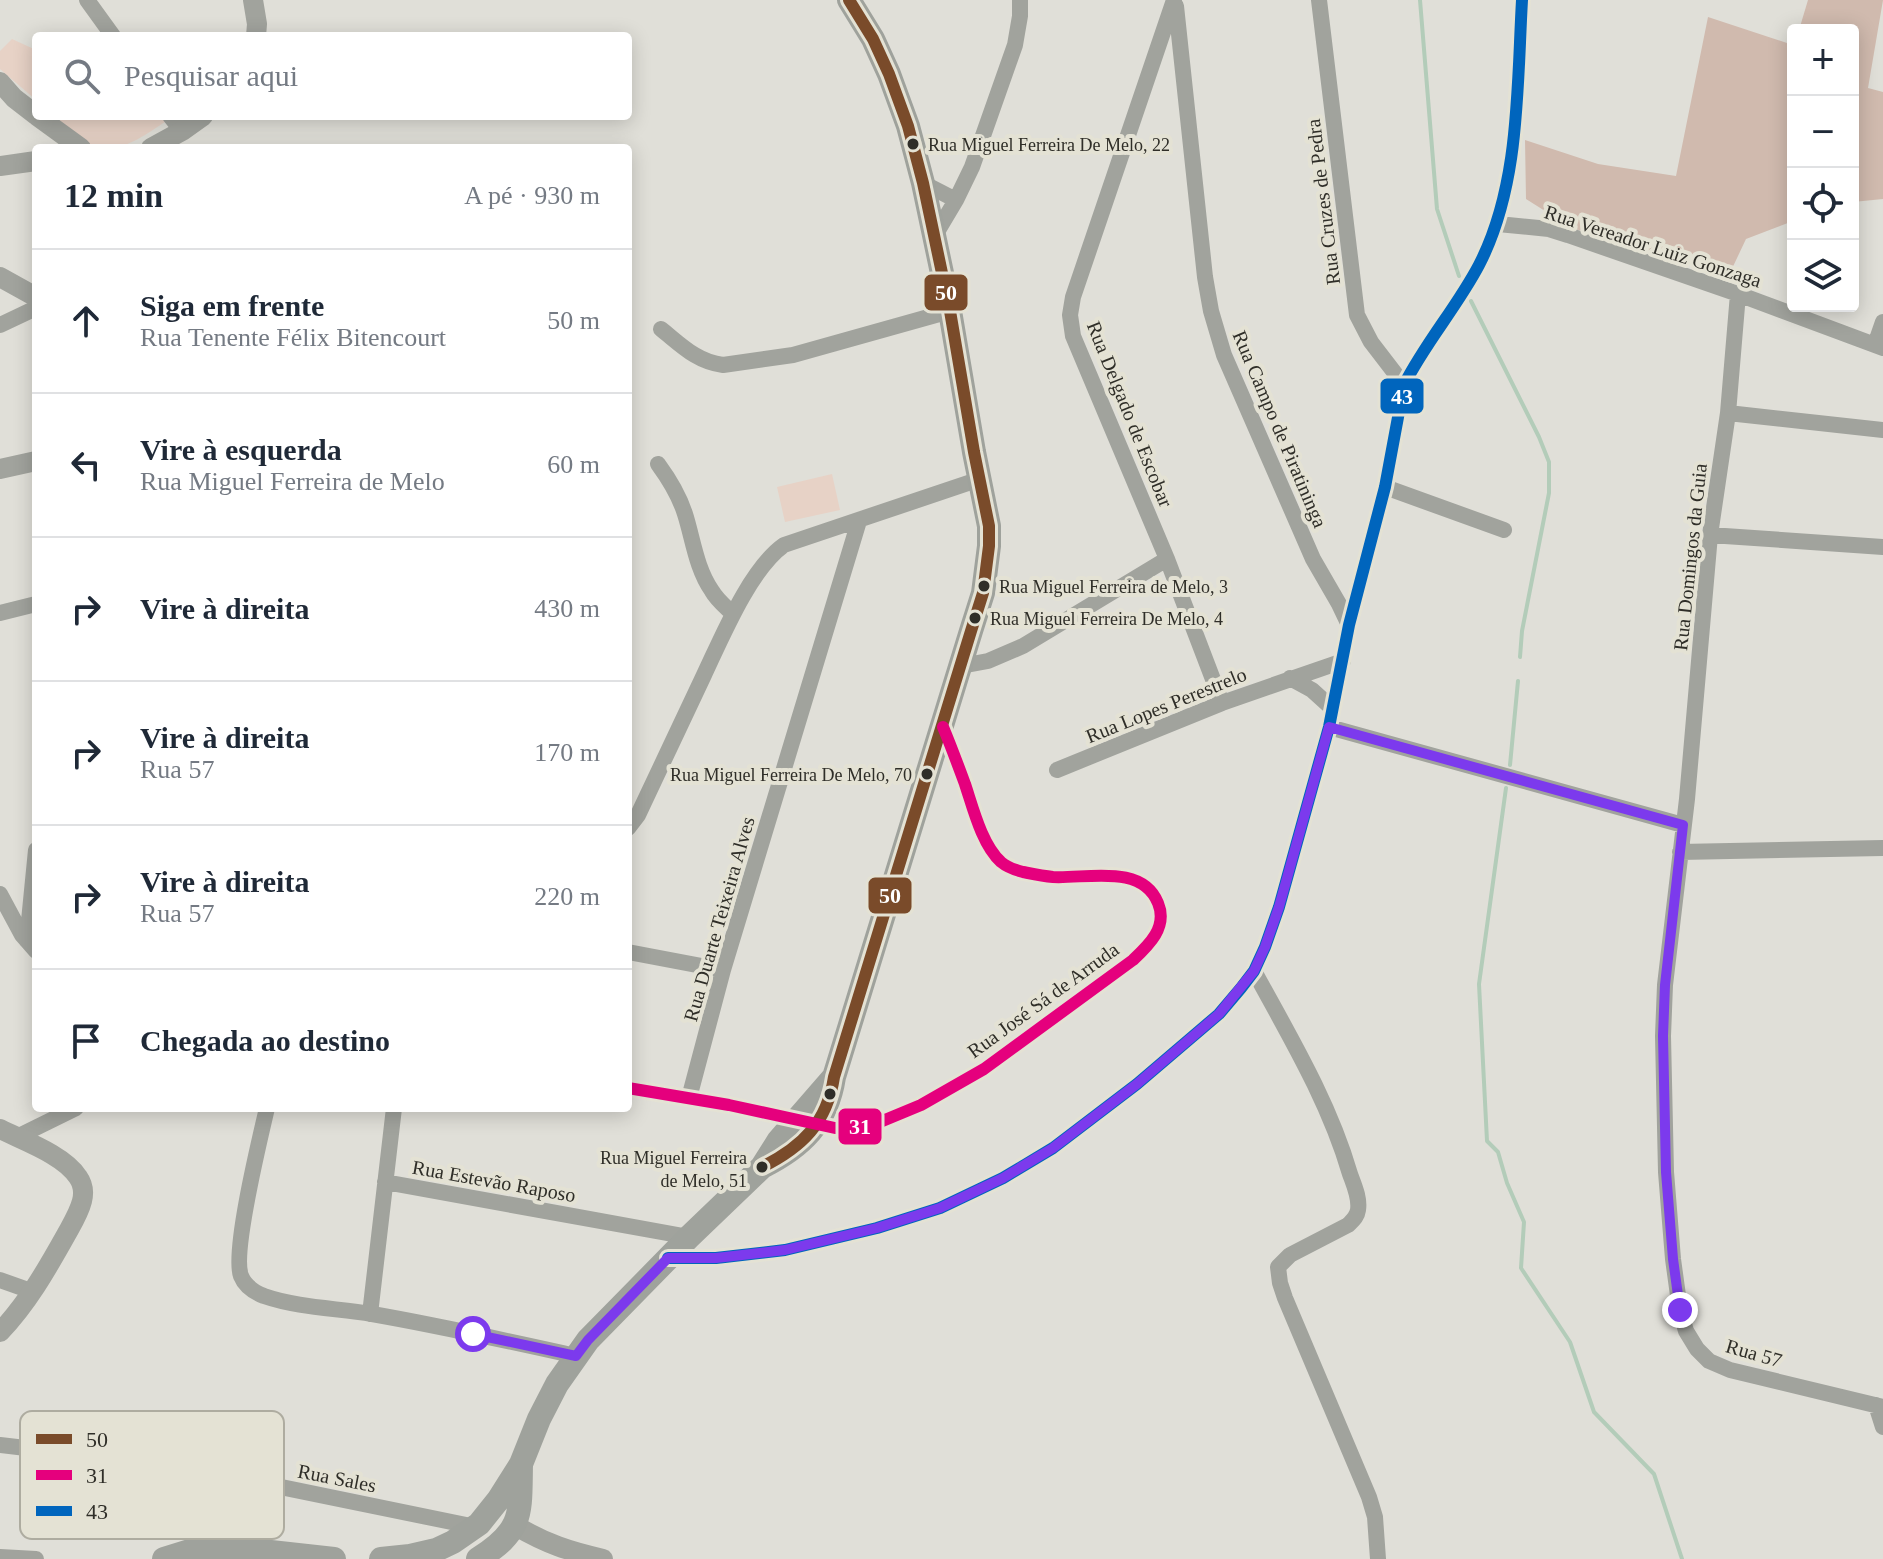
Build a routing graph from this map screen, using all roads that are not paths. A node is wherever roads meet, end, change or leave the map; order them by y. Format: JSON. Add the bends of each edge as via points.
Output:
{"nodes":[{"id":1,"x":87,"y":0,"type":"edge"},
{"id":2,"x":253,"y":0,"type":"edge"},
{"id":3,"x":849,"y":0,"type":"edge"},
{"id":4,"x":1020,"y":0,"type":"edge"},
{"id":5,"x":1175,"y":0,"type":"edge"},
{"id":6,"x":1319,"y":0,"type":"edge"},
{"id":7,"x":1522,"y":0,"type":"edge"},
{"id":8,"x":110,"y":32,"type":"edge"},
{"id":9,"x":256,"y":32,"type":"edge"},
{"id":10,"x":0,"y":82,"type":"edge"},
{"id":11,"x":32,"y":112,"type":"edge"},
{"id":12,"x":42,"y":120,"type":"edge"},
{"id":13,"x":176,"y":124,"type":"edge"},
{"id":14,"x":76,"y":144,"type":"edge"},
{"id":15,"x":155,"y":144,"type":"edge"},
{"id":16,"x":32,"y":162,"type":"edge"},
{"id":17,"x":0,"y":166,"type":"edge"},
{"id":18,"x":923,"y":183,"type":"junction"},
{"id":19,"x":956,"y":200,"type":"junction"},
{"id":20,"x":1498,"y":224,"type":"junction"},
{"id":21,"x":934,"y":237,"type":"junction"},
{"id":22,"x":0,"y":277,"type":"edge"},
{"id":23,"x":1738,"y":294,"type":"junction"},
{"id":24,"x":32,"y":295,"type":"edge"},
{"id":25,"x":1787,"y":307,"type":"edge"},
{"id":26,"x":32,"y":310,"type":"edge"},
{"id":27,"x":950,"y":311,"type":"junction"},
{"id":28,"x":1804,"y":312,"type":"edge"},
{"id":29,"x":1883,"y":322,"type":"edge"},
{"id":30,"x":0,"y":325,"type":"edge"},
{"id":31,"x":661,"y":329,"type":"dead end"},
{"id":32,"x":1879,"y":347,"type":"edge"},
{"id":33,"x":1404,"y":385,"type":"junction"},
{"id":34,"x":1728,"y":413,"type":"junction"},
{"id":35,"x":1883,"y":430,"type":"edge"},
{"id":36,"x":32,"y":462,"type":"edge"},
{"id":37,"x":658,"y":464,"type":"dead end"},
{"id":38,"x":0,"y":469,"type":"edge"},
{"id":39,"x":980,"y":479,"type":"junction"},
{"id":40,"x":1385,"y":487,"type":"junction"},
{"id":41,"x":859,"y":521,"type":"junction"},
{"id":42,"x":1504,"y":530,"type":"dead end"},
{"id":43,"x":1710,"y":535,"type":"junction"},
{"id":44,"x":1883,"y":547,"type":"edge"},
{"id":45,"x":1167,"y":559,"type":"junction"},
{"id":46,"x":32,"y":605,"type":"edge"},
{"id":47,"x":0,"y":613,"type":"edge"},
{"id":48,"x":733,"y":614,"type":"junction"},
{"id":49,"x":1349,"y":625,"type":"junction"},
{"id":50,"x":1343,"y":661,"type":"junction"},
{"id":51,"x":961,"y":666,"type":"junction"},
{"id":52,"x":1290,"y":678,"type":"junction"},
{"id":53,"x":1222,"y":703,"type":"junction"},
{"id":54,"x":1333,"y":709,"type":"junction"},
{"id":55,"x":943,"y":727,"type":"junction"},
{"id":56,"x":1329,"y":727,"type":"junction"},
{"id":57,"x":1057,"y":770,"type":"dead end"},
{"id":58,"x":632,"y":823,"type":"edge"},
{"id":59,"x":1683,"y":825,"type":"junction"},
{"id":60,"x":1883,"y":848,"type":"edge"},
{"id":61,"x":1680,"y":852,"type":"junction"},
{"id":62,"x":0,"y":894,"type":"edge"},
{"id":63,"x":31,"y":946,"type":"edge"},
{"id":64,"x":632,"y":953,"type":"edge"},
{"id":65,"x":723,"y":970,"type":"junction"},
{"id":66,"x":1254,"y":971,"type":"junction"},
{"id":67,"x":632,"y":1089,"type":"edge"},
{"id":68,"x":689,"y":1098,"type":"junction"},
{"id":69,"x":65,"y":1112,"type":"edge"},
{"id":70,"x":266,"y":1112,"type":"edge"},
{"id":71,"x":394,"y":1112,"type":"edge"},
{"id":72,"x":807,"y":1122,"type":"junction"},
{"id":73,"x":9,"y":1133,"type":"edge"},
{"id":74,"x":385,"y":1182,"type":"junction"},
{"id":75,"x":689,"y":1237,"type":"junction"},
{"id":76,"x":668,"y":1258,"type":"junction"},
{"id":77,"x":0,"y":1280,"type":"edge"},
{"id":78,"x":31,"y":1291,"type":"junction"},
{"id":79,"x":370,"y":1314,"type":"junction"},
{"id":80,"x":0,"y":1332,"type":"edge"},
{"id":81,"x":576,"y":1356,"type":"junction"},
{"id":82,"x":1879,"y":1406,"type":"edge"},
{"id":83,"x":1883,"y":1427,"type":"edge"},
{"id":84,"x":0,"y":1445,"type":"edge"},
{"id":85,"x":20,"y":1447,"type":"edge"},
{"id":86,"x":521,"y":1464,"type":"junction"},
{"id":87,"x":284,"y":1488,"type":"edge"},
{"id":88,"x":516,"y":1526,"type":"junction"},
{"id":89,"x":476,"y":1527,"type":"junction"},
{"id":90,"x":0,"y":1557,"type":"edge"},
{"id":91,"x":36,"y":1559,"type":"edge"},
{"id":92,"x":164,"y":1559,"type":"edge"},
{"id":93,"x":331,"y":1559,"type":"edge"},
{"id":94,"x":381,"y":1559,"type":"edge"},
{"id":95,"x":478,"y":1559,"type":"edge"},
{"id":96,"x":603,"y":1559,"type":"edge"},
{"id":97,"x":1378,"y":1559,"type":"edge"}],
"edges":[{"from":1,"to":8,"type":"street"},
{"from":2,"to":9,"type":"street"},
{"from":3,"to":18,"type":"main road","via":[[889,74]]},
{"from":4,"to":19,"type":"street","via":[[1015,45]]},
{"from":5,"to":45,"type":"street","name":"Rua Delgado de Escobar","via":[[1070,315],[1073,336]]},
{"from":5,"to":49,"type":"street","name":"Rua Campo de Piratininga","via":[[1211,311],[1224,355],[1307,545]]},
{"from":6,"to":33,"type":"street","name":"Rua Cruzes de Pedra","via":[[1357,315]]},
{"from":7,"to":20,"type":"street","via":[[1517,108]]},
{"from":10,"to":11,"type":"street"},
{"from":12,"to":14,"type":"street"},
{"from":13,"to":15,"type":"street"},
{"from":16,"to":17,"type":"street"},
{"from":18,"to":19,"type":"street"},
{"from":18,"to":21,"type":"main road"},
{"from":19,"to":21,"type":"street"},
{"from":20,"to":23,"type":"street","name":"Rua Vereador Luiz Gonzaga","via":[[1549,229]]},
{"from":20,"to":33,"type":"street","via":[[1479,265]]},
{"from":21,"to":27,"type":"main road"},
{"from":22,"to":24,"type":"street"},
{"from":23,"to":25,"type":"street","name":"Rua Vereador Luiz Gonzaga"},
{"from":23,"to":34,"type":"street","name":"Rua Domingos da Guia"},
{"from":26,"to":30,"type":"street"},
{"from":27,"to":31,"type":"street","via":[[793,355],[723,365],[693,355]]},
{"from":27,"to":39,"type":"main road"},
{"from":28,"to":32,"type":"street","name":"Rua Vereador Luiz Gonzaga"},
{"from":29,"to":32,"type":"street"},
{"from":33,"to":40,"type":"street"},
{"from":34,"to":35,"type":"street"},
{"from":34,"to":43,"type":"street","name":"Rua Domingos da Guia"},
{"from":36,"to":38,"type":"street"},
{"from":37,"to":48,"type":"street","via":[[684,511],[706,582]]},
{"from":39,"to":41,"type":"street"},
{"from":39,"to":51,"type":"main road","via":[[989,556]]},
{"from":40,"to":42,"type":"street"},
{"from":40,"to":49,"type":"street"},
{"from":41,"to":48,"type":"street","via":[[774,552]]},
{"from":41,"to":65,"type":"street","name":"Rua Duarte Teixeira Alves"},
{"from":43,"to":44,"type":"street"},
{"from":43,"to":59,"type":"street","name":"Rua Domingos da Guia"},
{"from":45,"to":51,"type":"street","via":[[1023,646]]},
{"from":45,"to":53,"type":"street","name":"Rua Delgado de Escobar"},
{"from":46,"to":47,"type":"street"},
{"from":48,"to":58,"type":"street"},
{"from":49,"to":50,"type":"street"},
{"from":50,"to":52,"type":"street","name":"Rua Lopes Perestrelo"},
{"from":50,"to":54,"type":"street"},
{"from":51,"to":55,"type":"main road"},
{"from":52,"to":53,"type":"street","name":"Rua Lopes Perestrelo"},
{"from":52,"to":54,"type":"street"},
{"from":53,"to":57,"type":"street","name":"Rua Lopes Perestrelo"},
{"from":54,"to":56,"type":"street"},
{"from":55,"to":72,"type":"main road","via":[[834,1077]]},
{"from":55,"to":72,"type":"street","name":"Rua José Sá de Arruda","via":[[981,830],[1001,862],[1036,875],[1132,879],[1155,895],[1161,918],[1157,932],[1133,960],[984,1069],[921,1105],[854,1128]]},
{"from":56,"to":59,"type":"street"},
{"from":56,"to":66,"type":"street","via":[[1279,907]]},
{"from":59,"to":61,"type":"street","name":"Rua 57"},
{"from":60,"to":61,"type":"street"},
{"from":61,"to":82,"type":"street","name":"Rua 57","via":[[1663,1036],[1666,1172],[1686,1331],[1709,1361],[1730,1370]]},
{"from":62,"to":63,"type":"street"},
{"from":64,"to":65,"type":"street"},
{"from":65,"to":68,"type":"street","name":"Rua Duarte Teixeira Alves"},
{"from":66,"to":76,"type":"street","via":[[1219,1014],[1173,1054],[1053,1148],[1003,1178],[940,1208],[877,1228],[773,1252]]},
{"from":66,"to":97,"type":"street","via":[[1321,1095],[1357,1198],[1354,1220],[1290,1255],[1278,1274],[1369,1497]]},
{"from":67,"to":68,"type":"street"},
{"from":68,"to":72,"type":"street"},
{"from":69,"to":73,"type":"street"},
{"from":70,"to":79,"type":"street","via":[[240,1251],[242,1279],[260,1295],[284,1302]]},
{"from":71,"to":74,"type":"street"},
{"from":72,"to":75,"type":"main road","via":[[791,1151],[762,1167]]},
{"from":73,"to":78,"type":"street","via":[[57,1158],[82,1184],[79,1212]]},
{"from":74,"to":75,"type":"street","name":"Rua Estevão Raposo"},
{"from":74,"to":79,"type":"street"},
{"from":75,"to":76,"type":"main road"},
{"from":76,"to":81,"type":"main road"},
{"from":77,"to":78,"type":"street"},
{"from":78,"to":80,"type":"street"},
{"from":79,"to":81,"type":"street"},
{"from":81,"to":86,"type":"main road","via":[[539,1419]]},
{"from":82,"to":83,"type":"street"},
{"from":84,"to":85,"type":"street","name":"Rua Sales"},
{"from":86,"to":88,"type":"main road"},
{"from":86,"to":89,"type":"main road"},
{"from":87,"to":89,"type":"street","name":"Rua Sales"},
{"from":88,"to":95,"type":"main road"},
{"from":88,"to":96,"type":"street","via":[[563,1550]]},
{"from":89,"to":94,"type":"main road","via":[[436,1550]]},
{"from":90,"to":91,"type":"street"},
{"from":92,"to":93,"type":"main road","via":[[225,1547]]}]}
